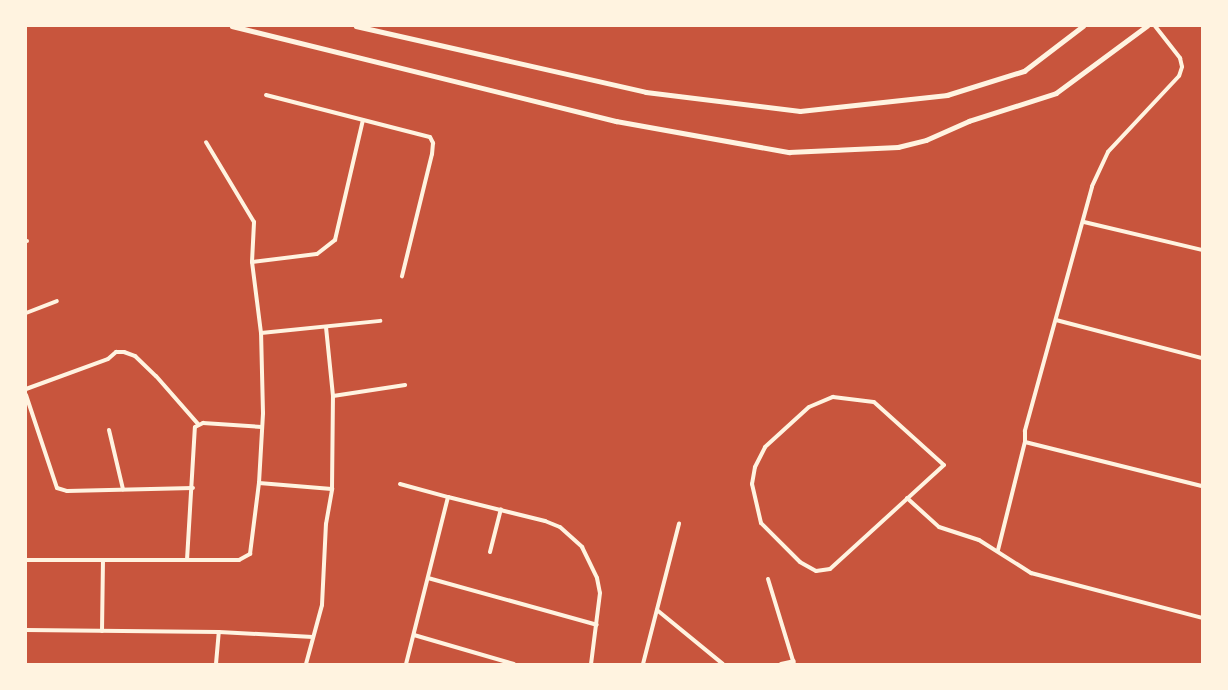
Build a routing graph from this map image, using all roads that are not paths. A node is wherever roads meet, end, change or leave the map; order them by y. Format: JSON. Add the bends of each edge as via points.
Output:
{"nodes":[{"id":1,"x":232,"y":26,"type":"edge"},
{"id":2,"x":356,"y":26,"type":"edge"},
{"id":3,"x":1083,"y":26,"type":"edge"},
{"id":4,"x":1147,"y":26,"type":"edge"},
{"id":5,"x":1155,"y":26,"type":"edge"},
{"id":6,"x":266,"y":95,"type":"dead end"},
{"id":7,"x":363,"y":120,"type":"junction"},
{"id":8,"x":207,"y":142,"type":"dead end"},
{"id":9,"x":1084,"y":222,"type":"junction"},
{"id":10,"x":1203,"y":250,"type":"edge"},
{"id":11,"x":252,"y":262,"type":"junction"},
{"id":12,"x":402,"y":276,"type":"dead end"},
{"id":13,"x":57,"y":301,"type":"dead end"},
{"id":14,"x":26,"y":313,"type":"edge"},
{"id":15,"x":1056,"y":320,"type":"junction"},
{"id":16,"x":380,"y":321,"type":"dead end"},
{"id":17,"x":326,"y":327,"type":"junction"},
{"id":18,"x":261,"y":333,"type":"junction"},
{"id":19,"x":1203,"y":358,"type":"edge"},
{"id":20,"x":405,"y":385,"type":"dead end"},
{"id":21,"x":26,"y":389,"type":"edge"},
{"id":22,"x":26,"y":395,"type":"edge"},
{"id":23,"x":333,"y":396,"type":"junction"},
{"id":24,"x":198,"y":424,"type":"junction"},
{"id":25,"x":262,"y":427,"type":"junction"},
{"id":26,"x":109,"y":430,"type":"dead end"},
{"id":27,"x":1025,"y":442,"type":"junction"},
{"id":28,"x":259,"y":483,"type":"junction"},
{"id":29,"x":400,"y":484,"type":"dead end"},
{"id":30,"x":1203,"y":486,"type":"edge"},
{"id":31,"x":193,"y":488,"type":"junction"},
{"id":32,"x":123,"y":489,"type":"junction"},
{"id":33,"x":332,"y":489,"type":"junction"},
{"id":34,"x":447,"y":497,"type":"junction"},
{"id":35,"x":907,"y":498,"type":"junction"},
{"id":36,"x":501,"y":509,"type":"junction"},
{"id":37,"x":678,"y":524,"type":"dead end"},
{"id":38,"x":998,"y":550,"type":"junction"},
{"id":39,"x":490,"y":552,"type":"dead end"},
{"id":40,"x":26,"y":560,"type":"edge"},
{"id":41,"x":103,"y":560,"type":"junction"},
{"id":42,"x":187,"y":560,"type":"junction"},
{"id":43,"x":428,"y":578,"type":"junction"},
{"id":44,"x":768,"y":579,"type":"dead end"},
{"id":45,"x":657,"y":610,"type":"junction"},
{"id":46,"x":1203,"y":618,"type":"edge"},
{"id":47,"x":597,"y":625,"type":"junction"},
{"id":48,"x":26,"y":630,"type":"edge"},
{"id":49,"x":102,"y":630,"type":"junction"},
{"id":50,"x":219,"y":632,"type":"junction"},
{"id":51,"x":414,"y":635,"type":"junction"},
{"id":52,"x":313,"y":637,"type":"junction"},
{"id":53,"x":794,"y":663,"type":"edge"},
{"id":54,"x":216,"y":664,"type":"edge"},
{"id":55,"x":306,"y":664,"type":"edge"},
{"id":56,"x":406,"y":664,"type":"edge"},
{"id":57,"x":514,"y":664,"type":"edge"},
{"id":58,"x":591,"y":664,"type":"edge"},
{"id":59,"x":643,"y":664,"type":"edge"},
{"id":60,"x":723,"y":664,"type":"edge"},
{"id":61,"x":781,"y":664,"type":"edge"}],
"edges":[{"from":1,"to":4,"type":"street","via":[[616,121],[789,152],[898,147],[926,140],[1056,93]]},
{"from":2,"to":3,"type":"street","via":[[646,92],[800,111],[947,95],[1024,70]]},
{"from":5,"to":9,"type":"street","via":[[1180,58],[1179,76],[1108,152],[1092,187]]},
{"from":6,"to":7,"type":"street"},
{"from":7,"to":11,"type":"street","via":[[335,240],[317,254]]},
{"from":7,"to":12,"type":"street","via":[[424,134],[433,143]]},
{"from":8,"to":11,"type":"street","via":[[251,214]]},
{"from":9,"to":10,"type":"street"},
{"from":9,"to":15,"type":"street"},
{"from":11,"to":18,"type":"street"},
{"from":13,"to":14,"type":"street"},
{"from":15,"to":19,"type":"street"},
{"from":15,"to":27,"type":"street"},
{"from":16,"to":17,"type":"street"},
{"from":17,"to":18,"type":"street"},
{"from":17,"to":23,"type":"street"},
{"from":18,"to":25,"type":"street"},
{"from":20,"to":23,"type":"street"},
{"from":21,"to":24,"type":"street","via":[[124,352],[135,356],[156,376]]},
{"from":22,"to":32,"type":"street","via":[[57,488]]},
{"from":23,"to":33,"type":"street"},
{"from":24,"to":25,"type":"street"},
{"from":24,"to":31,"type":"street"},
{"from":25,"to":28,"type":"street"},
{"from":26,"to":32,"type":"street"},
{"from":27,"to":30,"type":"street"},
{"from":27,"to":38,"type":"street"},
{"from":28,"to":33,"type":"street"},
{"from":28,"to":42,"type":"street","via":[[250,554],[239,560]]},
{"from":29,"to":34,"type":"street"},
{"from":31,"to":32,"type":"street"},
{"from":31,"to":42,"type":"street"},
{"from":33,"to":52,"type":"street","via":[[322,606]]},
{"from":34,"to":36,"type":"street"},
{"from":34,"to":43,"type":"street"},
{"from":35,"to":35,"type":"street","via":[[944,465],[874,402],[833,397],[809,407],[765,447],[752,484],[761,523],[800,562],[816,571],[830,568]]},
{"from":35,"to":38,"type":"street","via":[[939,527]]},
{"from":36,"to":39,"type":"street"},
{"from":36,"to":47,"type":"street","via":[[560,527],[582,547],[600,593]]},
{"from":37,"to":45,"type":"street"},
{"from":38,"to":46,"type":"street","via":[[1031,573]]},
{"from":40,"to":41,"type":"street"},
{"from":41,"to":42,"type":"street"},
{"from":41,"to":49,"type":"street"},
{"from":43,"to":47,"type":"street"},
{"from":43,"to":51,"type":"street"},
{"from":44,"to":53,"type":"street"},
{"from":45,"to":59,"type":"street"},
{"from":45,"to":60,"type":"street"},
{"from":47,"to":58,"type":"street"},
{"from":48,"to":49,"type":"street"},
{"from":49,"to":50,"type":"street"},
{"from":50,"to":52,"type":"street"},
{"from":50,"to":54,"type":"street"},
{"from":51,"to":56,"type":"street"},
{"from":51,"to":57,"type":"street"},
{"from":52,"to":55,"type":"street"},
{"from":53,"to":61,"type":"street"}]}
